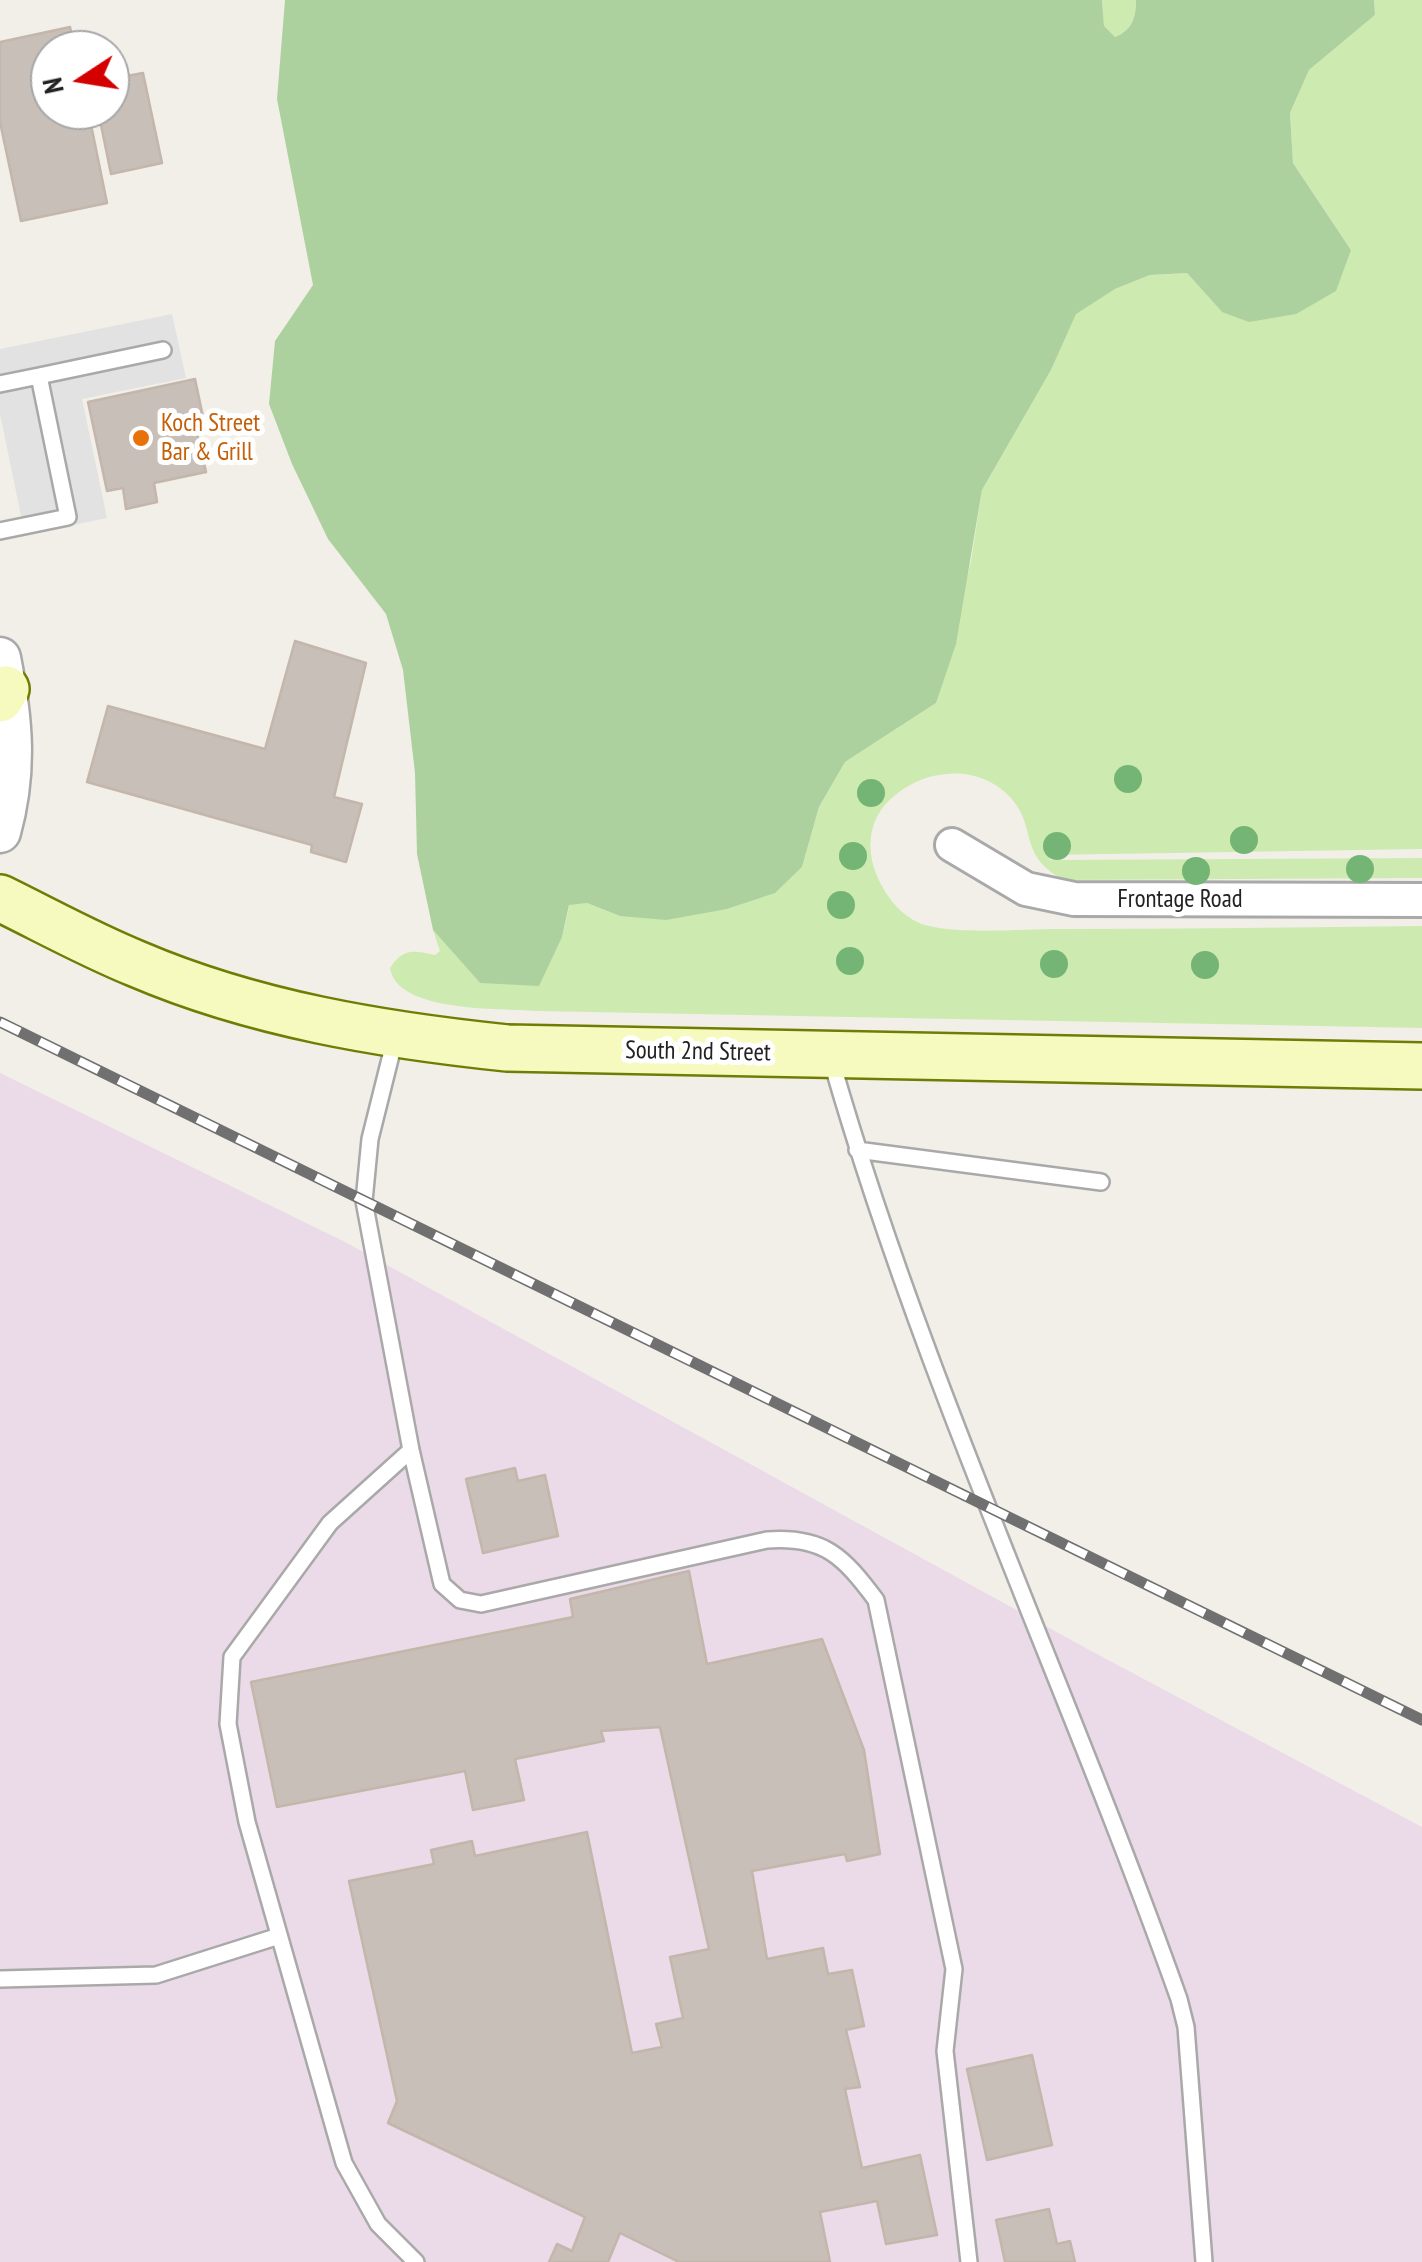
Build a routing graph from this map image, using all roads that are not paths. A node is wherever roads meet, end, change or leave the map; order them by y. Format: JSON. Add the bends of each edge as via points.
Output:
{"nodes":[{"id":1,"x":163,"y":350,"type":"dead end"},
{"id":2,"x":39,"y":376,"type":"junction"},
{"id":3,"x":0,"y":384,"type":"edge"},
{"id":4,"x":0,"y":531,"type":"edge"},
{"id":5,"x":2,"y":682,"type":"edge"},
{"id":6,"x":0,"y":832,"type":"edge"},
{"id":7,"x":952,"y":845,"type":"dead end"},
{"id":8,"x":0,"y":898,"type":"edge"},
{"id":9,"x":1422,"y":900,"type":"edge"},
{"id":10,"x":396,"y":1034,"type":"junction"},
{"id":11,"x":830,"y":1055,"type":"junction"},
{"id":12,"x":1422,"y":1066,"type":"edge"},
{"id":13,"x":857,"y":1150,"type":"junction"},
{"id":14,"x":1101,"y":1182,"type":"dead end"},
{"id":15,"x":410,"y":1450,"type":"junction"},
{"id":16,"x":279,"y":1936,"type":"junction"},
{"id":17,"x":0,"y":1978,"type":"edge"},
{"id":18,"x":416,"y":2262,"type":"edge"},
{"id":19,"x":970,"y":2262,"type":"edge"},
{"id":20,"x":1204,"y":2262,"type":"edge"}],
"edges":[{"from":1,"to":2,"type":"lane"},
{"from":2,"to":3,"type":"lane"},
{"from":2,"to":4,"type":"lane","via":[[68,517]]},
{"from":5,"to":6,"type":"street","via":[[14,744]]},
{"from":7,"to":9,"type":"street","name":"Frontage Road","via":[[1026,889],[1074,900]]},
{"from":8,"to":10,"type":"main road","name":"South 2nd Street","via":[[180,981],[321,1021]]},
{"from":10,"to":11,"type":"main road","name":"South 2nd Street","via":[[507,1048]]},
{"from":10,"to":15,"type":"lane","via":[[370,1139],[364,1201]]},
{"from":11,"to":12,"type":"main road","name":"South 2nd Street"},
{"from":11,"to":13,"type":"lane"},
{"from":13,"to":14,"type":"lane"},
{"from":13,"to":20,"type":"lane","via":[[998,1539],[1099,1781],[1179,1999]]},
{"from":15,"to":16,"type":"lane","via":[[330,1524],[232,1657],[228,1724]]},
{"from":15,"to":19,"type":"lane","via":[[442,1584],[460,1600],[480,1604],[794,1538],[821,1545],[849,1564],[876,1600],[954,1969],[945,2052]]},
{"from":16,"to":17,"type":"lane","via":[[156,1975]]},
{"from":16,"to":18,"type":"lane","via":[[344,2163],[378,2224]]}]}
